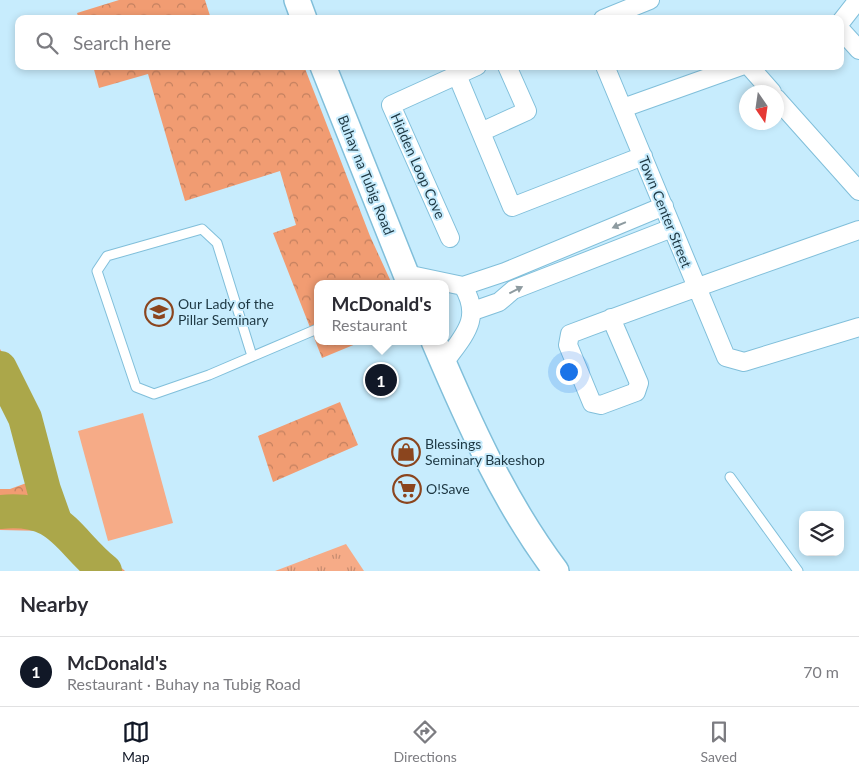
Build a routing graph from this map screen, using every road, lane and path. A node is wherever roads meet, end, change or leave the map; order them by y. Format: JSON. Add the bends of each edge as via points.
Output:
{"nodes":[{"id":1,"x":297,"y":0,"type":"edge"},
{"id":2,"x":650,"y":0,"type":"edge"},
{"id":3,"x":858,"y":0,"type":"edge"},
{"id":4,"x":303,"y":15,"type":"edge"},
{"id":5,"x":614,"y":15,"type":"edge"},
{"id":6,"x":844,"y":18,"type":"edge"},
{"id":7,"x":844,"y":33,"type":"edge"},
{"id":8,"x":859,"y":50,"type":"edge"},
{"id":9,"x":324,"y":70,"type":"edge"},
{"id":10,"x":468,"y":70,"type":"edge"},
{"id":11,"x":509,"y":70,"type":"edge"},
{"id":12,"x":607,"y":70,"type":"edge"},
{"id":13,"x":730,"y":70,"type":"edge"},
{"id":14,"x":753,"y":70,"type":"edge"},
{"id":15,"x":457,"y":75,"type":"junction"},
{"id":16,"x":766,"y":85,"type":"edge"},
{"id":17,"x":784,"y":107,"type":"edge"},
{"id":18,"x":623,"y":108,"type":"junction"},
{"id":19,"x":481,"y":132,"type":"junction"},
{"id":20,"x":642,"y":156,"type":"junction"},
{"id":21,"x":859,"y":191,"type":"edge"},
{"id":22,"x":664,"y":206,"type":"junction"},
{"id":23,"x":672,"y":228,"type":"junction"},
{"id":24,"x":859,"y":230,"type":"edge"},
{"id":25,"x":450,"y":238,"type":"dead end"},
{"id":26,"x":408,"y":279,"type":"edge"},
{"id":27,"x":449,"y":284,"type":"edge"},
{"id":28,"x":463,"y":286,"type":"junction"},
{"id":29,"x":696,"y":287,"type":"junction"},
{"id":30,"x":473,"y":311,"type":"junction"},
{"id":31,"x":611,"y":318,"type":"junction"},
{"id":32,"x":859,"y":327,"type":"edge"},
{"id":33,"x":314,"y":330,"type":"edge"},
{"id":34,"x":449,"y":344,"type":"edge"},
{"id":35,"x":439,"y":352,"type":"edge"},
{"id":36,"x":252,"y":356,"type":"junction"},
{"id":37,"x":730,"y":477,"type":"dead end"},
{"id":38,"x":556,"y":571,"type":"edge"},
{"id":39,"x":798,"y":571,"type":"edge"}],
"edges":[{"from":1,"to":4,"type":"main road"},
{"from":2,"to":5,"type":"street"},
{"from":3,"to":6,"type":"street"},
{"from":7,"to":8,"type":"street"},
{"from":9,"to":26,"type":"main road","name":"Buhay na Tubig Road"},
{"from":10,"to":15,"type":"street","name":"Hidden Loop Cove"},
{"from":11,"to":19,"type":"street","via":[[527,111]]},
{"from":12,"to":18,"type":"street","name":"Town Center Street"},
{"from":13,"to":18,"type":"street"},
{"from":14,"to":16,"type":"street"},
{"from":15,"to":19,"type":"street"},
{"from":15,"to":25,"type":"street","name":"Hidden Loop Cove","via":[[391,105]]},
{"from":17,"to":21,"type":"street"},
{"from":18,"to":20,"type":"street","name":"Town Center Street"},
{"from":19,"to":20,"type":"street","via":[[512,207]]},
{"from":20,"to":22,"type":"street","name":"Town Center Street"},
{"from":22,"to":23,"type":"street","name":"Town Center Street"},
{"from":22,"to":28,"type":"street","one_way":true,"via":[[505,272]]},
{"from":23,"to":29,"type":"street","name":"Town Center Street"},
{"from":30,"to":23,"type":"street","one_way":true,"via":[[499,302],[513,290]]},
{"from":24,"to":29,"type":"street"},
{"from":27,"to":28,"type":"street"},
{"from":28,"to":30,"type":"street","via":[[471,299]]},
{"from":29,"to":31,"type":"street"},
{"from":29,"to":32,"type":"street","name":"Town Center Street","via":[[726,357],[744,362]]},
{"from":30,"to":34,"type":"street","via":[[466,331]]},
{"from":31,"to":31,"type":"street","via":[[570,334],[568,345],[592,403],[601,405],[636,392],[639,383]]},
{"from":33,"to":36,"type":"lane"},
{"from":35,"to":38,"type":"main road","via":[[476,437],[539,549]]},
{"from":36,"to":36,"type":"lane","via":[[154,394],[136,387],[97,271],[107,256],[202,230],[217,243]]},
{"from":37,"to":39,"type":"lane"}]}
